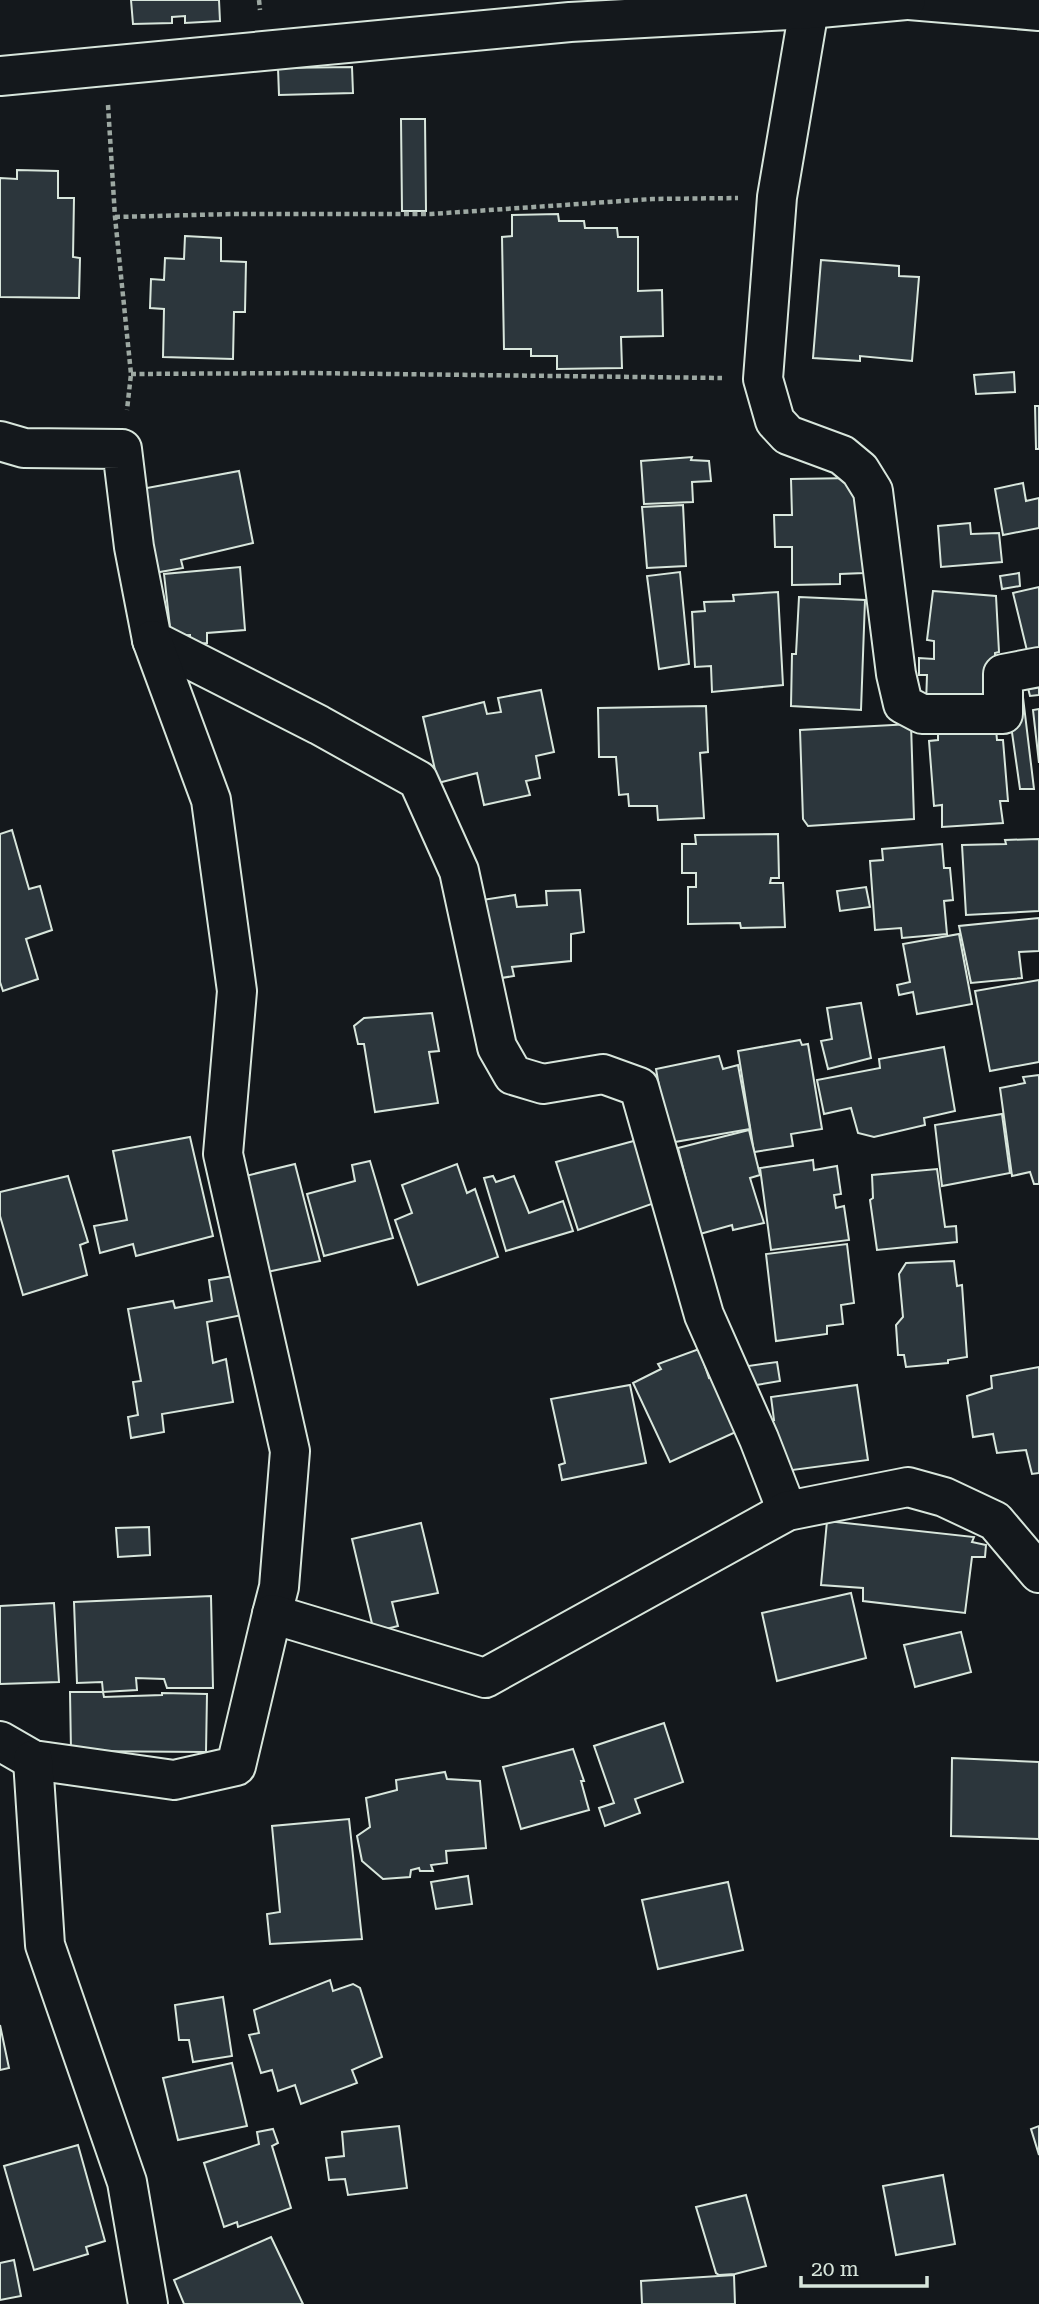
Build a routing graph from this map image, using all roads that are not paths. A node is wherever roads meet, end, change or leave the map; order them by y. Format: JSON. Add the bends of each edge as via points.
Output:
{"nodes":[{"id":1,"x":907,"y":0,"type":"edge"},
{"id":2,"x":810,"y":9,"type":"junction"},
{"id":3,"x":1039,"y":11,"type":"edge"},
{"id":4,"x":0,"y":76,"type":"edge"},
{"id":5,"x":0,"y":441,"type":"edge"},
{"id":6,"x":152,"y":640,"type":"junction"},
{"id":7,"x":1039,"y":667,"type":"edge"},
{"id":8,"x":787,"y":1511,"type":"junction"},
{"id":9,"x":1039,"y":1573,"type":"edge"},
{"id":10,"x":272,"y":1614,"type":"junction"},
{"id":11,"x":0,"y":1741,"type":"edge"},
{"id":12,"x":33,"y":1760,"type":"junction"},
{"id":13,"x":148,"y":2304,"type":"edge"}],
"edges":[{"from":1,"to":2,"type":"street"},
{"from":1,"to":3,"type":"street"},
{"from":2,"to":4,"type":"street","via":[[570,22]]},
{"from":2,"to":7,"type":"street","via":[[777,197],[763,379],[775,421],[789,435],[842,455],[860,470],[873,491],[904,705],[922,714],[1003,714],[1003,674]]},
{"from":5,"to":6,"type":"street","via":[[24,449],[122,449]]},
{"from":6,"to":8,"type":"street","via":[[418,780],[459,871],[497,1048],[513,1075],[543,1084],[603,1074],[639,1087],[704,1315]]},
{"from":6,"to":10,"type":"street","via":[[211,800],[237,991],[223,1154],[290,1451],[279,1587]]},
{"from":8,"to":9,"type":"street","via":[[908,1487],[944,1497],[995,1521]]},
{"from":8,"to":10,"type":"street","via":[[485,1678]]},
{"from":10,"to":12,"type":"street","via":[[236,1766],[174,1780]]},
{"from":11,"to":12,"type":"street"},
{"from":12,"to":13,"type":"street","via":[[45,1945],[127,2182]]}]}
